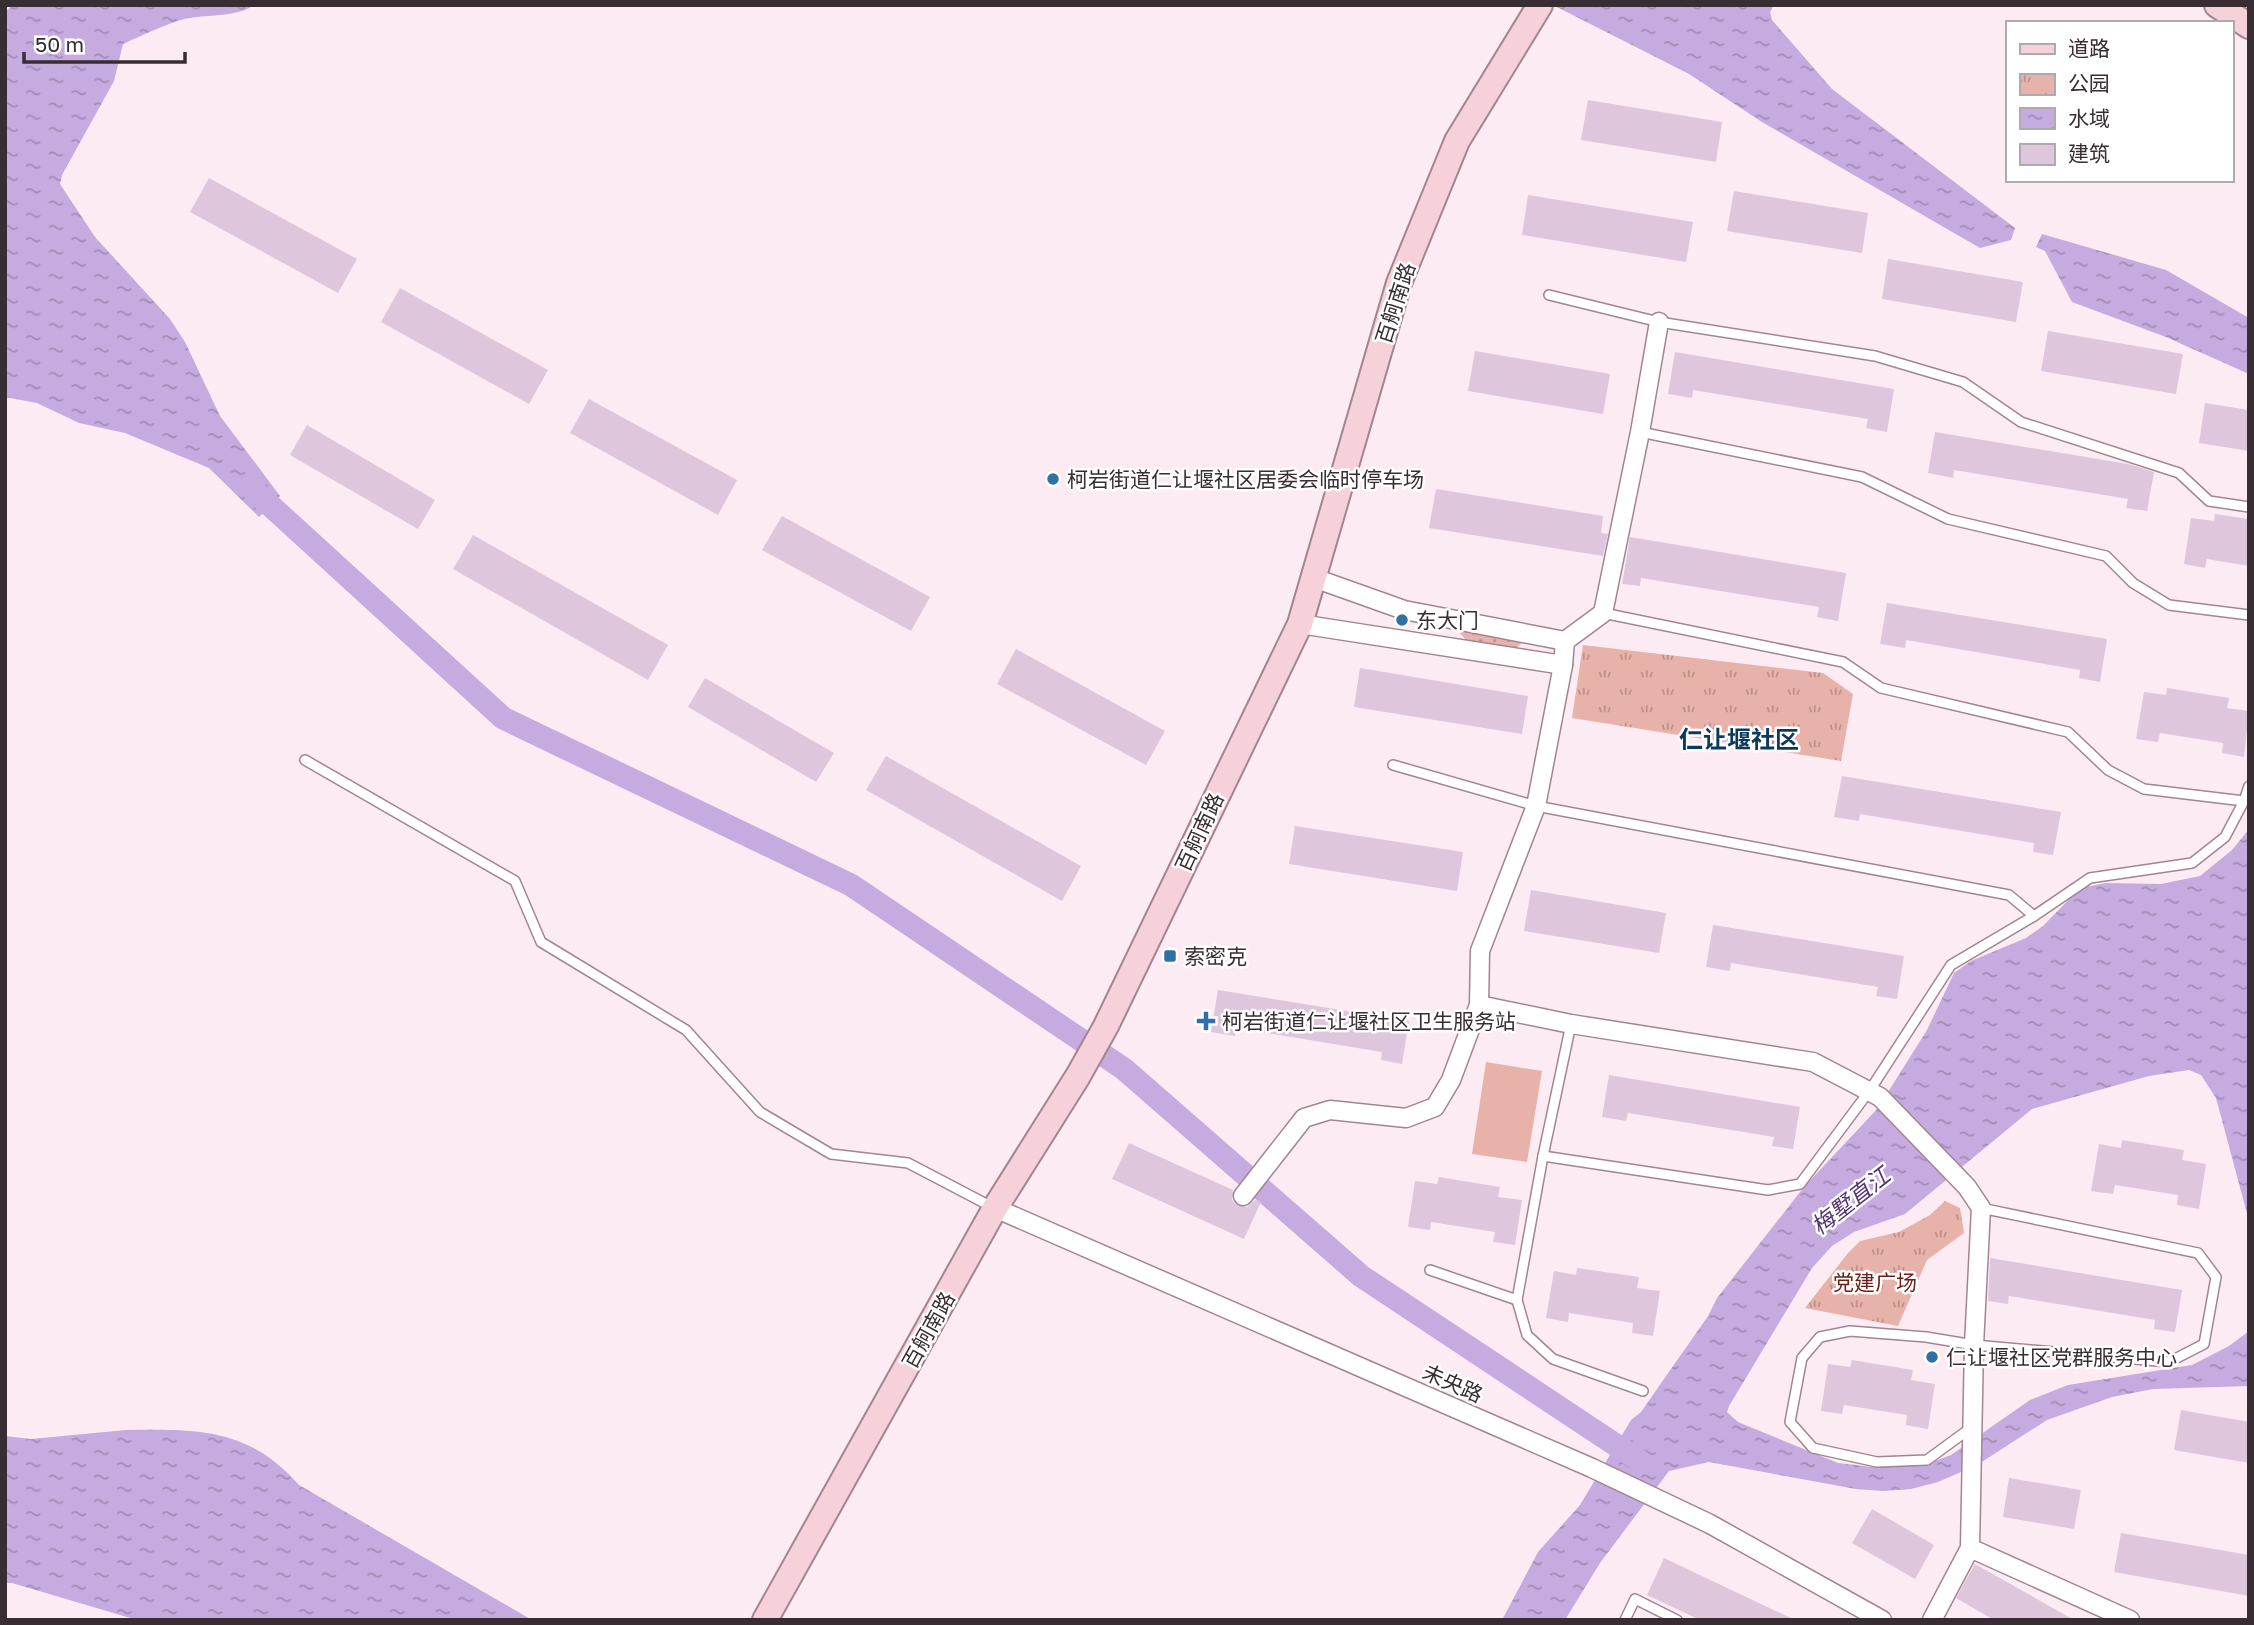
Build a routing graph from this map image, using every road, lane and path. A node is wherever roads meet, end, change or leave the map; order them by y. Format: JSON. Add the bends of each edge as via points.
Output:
{"nodes":[{"id":1,"x":2217,"y":5,"type":"edge"},
{"id":2,"x":1540,"y":6,"type":"edge"},
{"id":3,"x":2249,"y":26,"type":"edge"},
{"id":4,"x":1549,"y":295,"type":"dead end"},
{"id":5,"x":1659,"y":321,"type":"junction"},
{"id":6,"x":1640,"y":432,"type":"junction"},
{"id":7,"x":2249,"y":507,"type":"edge"},
{"id":8,"x":1314,"y":578,"type":"junction"},
{"id":9,"x":1603,"y":613,"type":"junction"},
{"id":10,"x":2249,"y":615,"type":"edge"},
{"id":11,"x":1300,"y":624,"type":"junction"},
{"id":12,"x":1565,"y":641,"type":"junction"},
{"id":13,"x":1563,"y":665,"type":"junction"},
{"id":14,"x":305,"y":760,"type":"dead end"},
{"id":15,"x":1393,"y":765,"type":"dead end"},
{"id":16,"x":2249,"y":786,"type":"edge"},
{"id":17,"x":2244,"y":801,"type":"junction"},
{"id":18,"x":1536,"y":806,"type":"junction"},
{"id":19,"x":2034,"y":916,"type":"junction"},
{"id":20,"x":1479,"y":1006,"type":"junction"},
{"id":21,"x":1571,"y":1024,"type":"junction"},
{"id":22,"x":1875,"y":1094,"type":"junction"},
{"id":23,"x":1543,"y":1156,"type":"junction"},
{"id":24,"x":1243,"y":1196,"type":"dead end"},
{"id":25,"x":995,"y":1208,"type":"junction"},
{"id":26,"x":1982,"y":1208,"type":"junction"},
{"id":27,"x":1430,"y":1270,"type":"dead end"},
{"id":28,"x":1517,"y":1300,"type":"junction"},
{"id":29,"x":1974,"y":1345,"type":"junction"},
{"id":30,"x":1643,"y":1391,"type":"dead end"},
{"id":31,"x":1972,"y":1432,"type":"junction"},
{"id":32,"x":1970,"y":1548,"type":"junction"},
{"id":33,"x":765,"y":1620,"type":"edge"},
{"id":34,"x":1625,"y":1620,"type":"edge"},
{"id":35,"x":1677,"y":1620,"type":"edge"},
{"id":36,"x":1882,"y":1620,"type":"edge"},
{"id":37,"x":1932,"y":1620,"type":"edge"},
{"id":38,"x":2130,"y":1620,"type":"edge"}],
"edges":[{"from":1,"to":3,"type":"street"},
{"from":2,"to":8,"type":"street","name":"百舸南路","via":[[1457,141],[1421,225],[1399,283]]},
{"from":4,"to":5,"type":"lane"},
{"from":5,"to":6,"type":"street"},
{"from":5,"to":7,"type":"lane","via":[[1875,356],[1963,382],[2021,422],[2179,473],[2209,501]]},
{"from":6,"to":9,"type":"street"},
{"from":6,"to":10,"type":"lane","via":[[1862,477],[1948,519],[2106,556],[2133,583],[2169,605]]},
{"from":8,"to":11,"type":"street","name":"百舸南路"},
{"from":8,"to":12,"type":"street","via":[[1404,610]]},
{"from":9,"to":12,"type":"street"},
{"from":9,"to":17,"type":"lane","via":[[1843,662],[1881,688],[2068,732],[2108,770],[2144,789]]},
{"from":11,"to":13,"type":"street"},
{"from":11,"to":25,"type":"street","name":"百舸南路","via":[[1106,1026]]},
{"from":12,"to":13,"type":"street"},
{"from":13,"to":18,"type":"street"},
{"from":14,"to":25,"type":"lane","via":[[515,881],[541,942],[686,1030],[760,1112],[831,1154],[908,1163]]},
{"from":15,"to":18,"type":"lane"},
{"from":16,"to":17,"type":"lane"},
{"from":17,"to":19,"type":"lane","via":[[2225,837],[2192,863],[2090,878]]},
{"from":18,"to":19,"type":"lane","via":[[2009,895]]},
{"from":18,"to":20,"type":"street","via":[[1480,951]]},
{"from":19,"to":22,"type":"lane","via":[[1951,965]]},
{"from":20,"to":21,"type":"street"},
{"from":20,"to":24,"type":"street","via":[[1451,1080],[1435,1107],[1406,1118],[1330,1110],[1304,1118]]},
{"from":21,"to":22,"type":"street","via":[[1813,1062]]},
{"from":21,"to":23,"type":"lane"},
{"from":22,"to":23,"type":"lane","via":[[1800,1184],[1768,1190]]},
{"from":22,"to":26,"type":"street"},
{"from":23,"to":28,"type":"lane"},
{"from":25,"to":33,"type":"street","name":"百舸南路"},
{"from":25,"to":36,"type":"street","name":"未央路","via":[[1592,1468],[1710,1524]]},
{"from":26,"to":29,"type":"street"},
{"from":26,"to":29,"type":"lane","via":[[2198,1253],[2216,1277],[2204,1344],[2169,1362]]},
{"from":27,"to":28,"type":"lane"},
{"from":28,"to":30,"type":"lane","via":[[1527,1335],[1553,1359]]},
{"from":29,"to":31,"type":"street"},
{"from":29,"to":31,"type":"lane","via":[[1850,1331],[1820,1337],[1802,1358],[1790,1422],[1813,1448],[1877,1462],[1927,1460]]},
{"from":31,"to":32,"type":"street"},
{"from":32,"to":37,"type":"street"},
{"from":32,"to":38,"type":"street"},
{"from":34,"to":35,"type":"lane","via":[[1635,1599]]}]}
